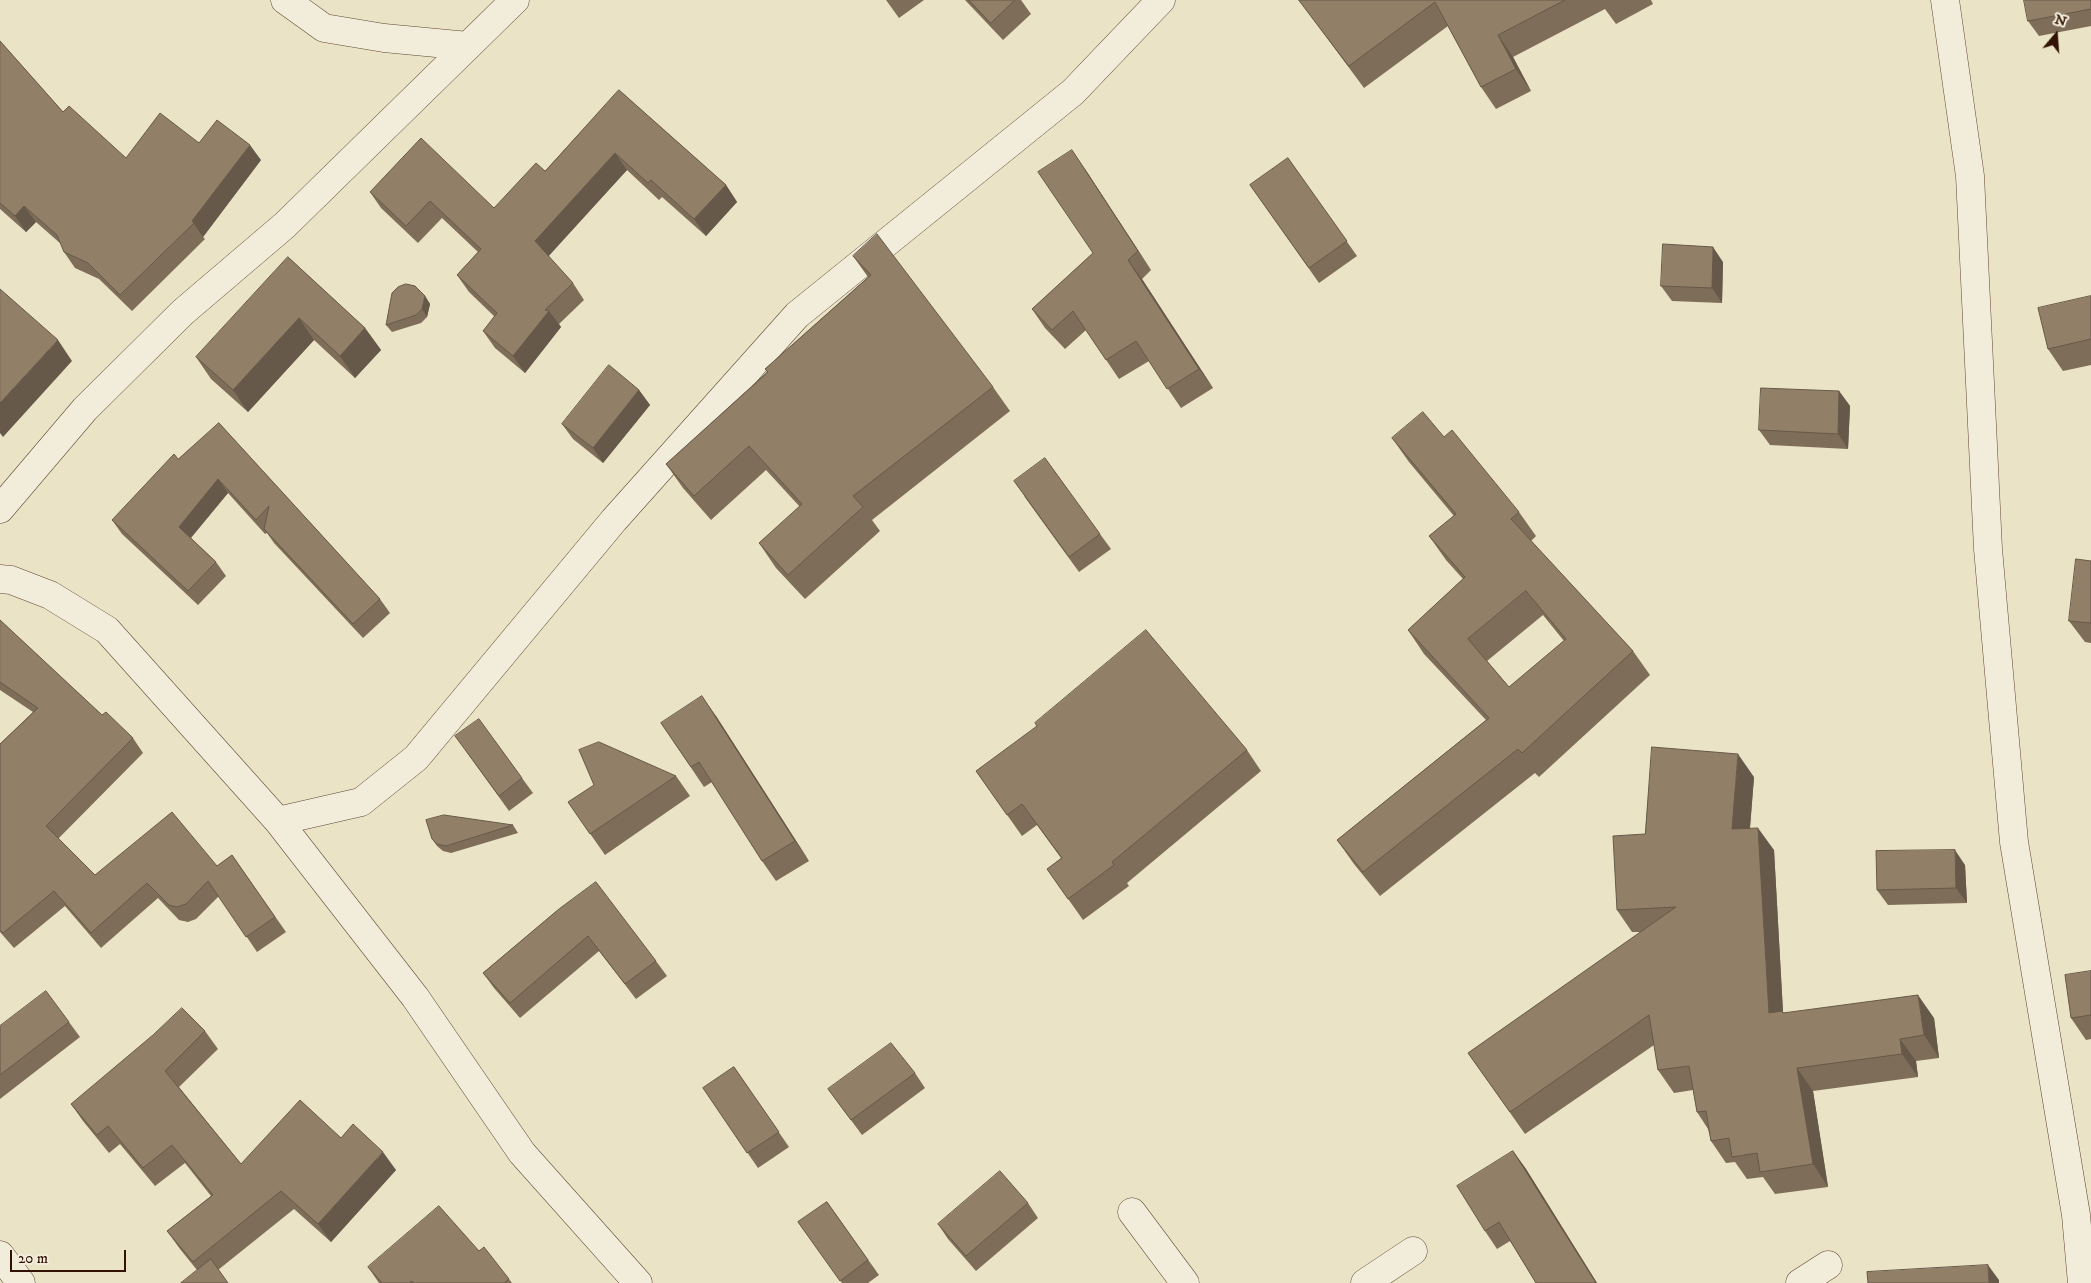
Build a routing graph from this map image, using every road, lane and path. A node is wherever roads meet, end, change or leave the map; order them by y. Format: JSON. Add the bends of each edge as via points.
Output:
{"nodes":[{"id":1,"x":285,"y":0,"type":"edge"},
{"id":2,"x":515,"y":0,"type":"edge"},
{"id":3,"x":1161,"y":0,"type":"edge"},
{"id":4,"x":1944,"y":0,"type":"edge"},
{"id":5,"x":468,"y":46,"type":"junction"},
{"id":6,"x":0,"y":509,"type":"edge"},
{"id":7,"x":0,"y":579,"type":"edge"},
{"id":8,"x":278,"y":822,"type":"junction"},
{"id":9,"x":1132,"y":1212,"type":"dead end"},
{"id":10,"x":2084,"y":1214,"type":"edge"},
{"id":11,"x":1413,"y":1251,"type":"dead end"},
{"id":12,"x":0,"y":1255,"type":"edge"},
{"id":13,"x":21,"y":1283,"type":"edge"},
{"id":14,"x":638,"y":1283,"type":"edge"},
{"id":15,"x":1185,"y":1283,"type":"edge"},
{"id":16,"x":1365,"y":1283,"type":"edge"},
{"id":17,"x":2082,"y":1283,"type":"edge"}],
"edges":[{"from":1,"to":5,"type":"street","via":[[324,28]]},
{"from":2,"to":5,"type":"street"},
{"from":3,"to":8,"type":"street","via":[[1073,92],[797,315],[614,520],[416,758],[361,802]]},
{"from":4,"to":10,"type":"street","via":[[1970,176],[1988,549],[2014,842]]},
{"from":5,"to":6,"type":"street","via":[[285,225],[183,312],[85,409]]},
{"from":7,"to":8,"type":"street","via":[[50,595],[107,630]]},
{"from":8,"to":14,"type":"street","via":[[415,997],[522,1153]]},
{"from":9,"to":15,"type":"street"},
{"from":10,"to":17,"type":"street"},
{"from":11,"to":16,"type":"street"},
{"from":12,"to":13,"type":"street"}]}
